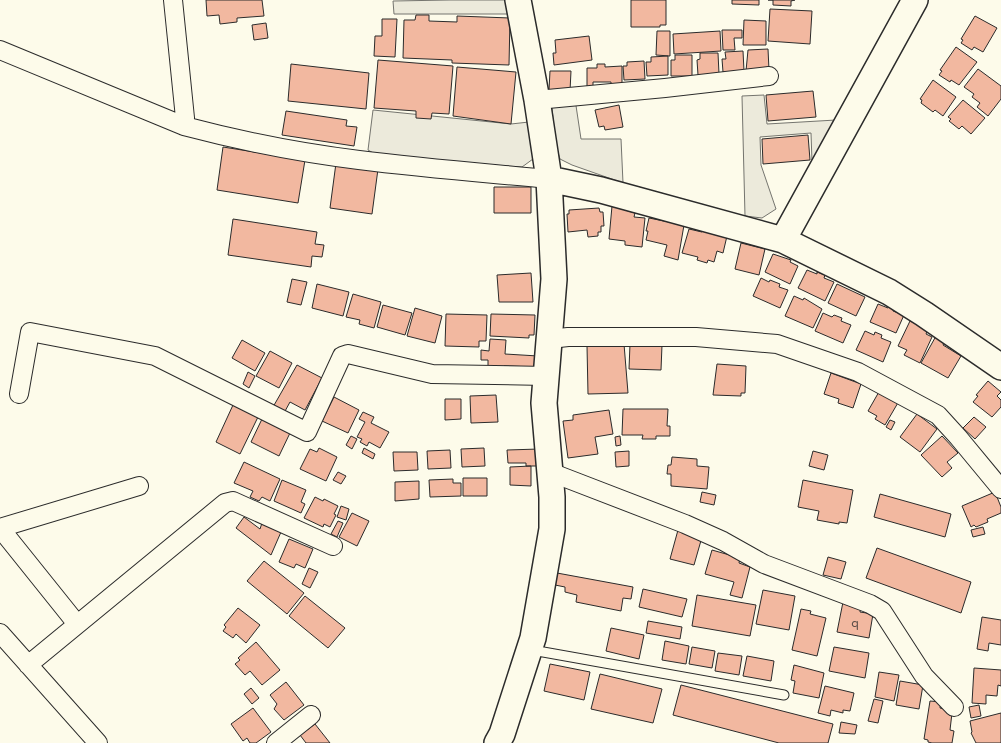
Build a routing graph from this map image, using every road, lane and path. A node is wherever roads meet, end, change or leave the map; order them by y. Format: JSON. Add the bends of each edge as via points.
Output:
{"nodes":[{"id":1,"x":173,"y":0,"type":"edge"},
{"id":2,"x":518,"y":0,"type":"edge"},
{"id":3,"x":915,"y":0,"type":"edge"},
{"id":4,"x":0,"y":50,"type":"edge"},
{"id":5,"x":769,"y":76,"type":"dead end"},
{"id":6,"x":537,"y":100,"type":"junction"},
{"id":7,"x":184,"y":126,"type":"junction"},
{"id":8,"x":549,"y":179,"type":"junction"},
{"id":9,"x":783,"y":240,"type":"junction"},
{"id":10,"x":550,"y":339,"type":"junction"},
{"id":11,"x":1001,"y":367,"type":"edge"},
{"id":12,"x":546,"y":376,"type":"junction"},
{"id":13,"x":19,"y":394,"type":"dead end"},
{"id":14,"x":550,"y":472,"type":"junction"},
{"id":15,"x":139,"y":486,"type":"dead end"},
{"id":16,"x":1001,"y":489,"type":"edge"},
{"id":17,"x":332,"y":546,"type":"dead end"},
{"id":18,"x":77,"y":624,"type":"junction"},
{"id":19,"x":0,"y":633,"type":"edge"},
{"id":20,"x":529,"y":650,"type":"junction"},
{"id":21,"x":28,"y":665,"type":"junction"},
{"id":22,"x":784,"y":695,"type":"dead end"},
{"id":23,"x":954,"y":706,"type":"dead end"},
{"id":24,"x":311,"y":715,"type":"dead end"},
{"id":25,"x":98,"y":743,"type":"edge"},
{"id":26,"x":276,"y":743,"type":"edge"},
{"id":27,"x":498,"y":743,"type":"edge"}],
"edges":[{"from":1,"to":7,"type":"street"},
{"from":2,"to":6,"type":"street"},
{"from":3,"to":9,"type":"street"},
{"from":4,"to":7,"type":"street"},
{"from":5,"to":6,"type":"street"},
{"from":6,"to":8,"type":"street"},
{"from":7,"to":8,"type":"street","via":[[271,146],[358,160]]},
{"from":8,"to":9,"type":"street"},
{"from":8,"to":10,"type":"street","via":[[554,279]]},
{"from":9,"to":11,"type":"street","via":[[889,292]]},
{"from":10,"to":12,"type":"street"},
{"from":10,"to":16,"type":"street","via":[[696,337],[777,344],[858,372],[938,414]]},
{"from":12,"to":13,"type":"street","via":[[432,374],[348,354],[342,356],[307,432],[155,356],[30,332]]},
{"from":12,"to":14,"type":"street","via":[[544,403]]},
{"from":14,"to":20,"type":"street","via":[[552,529]]},
{"from":14,"to":23,"type":"street","via":[[684,524],[764,564],[870,604],[882,611],[924,676]]},
{"from":15,"to":18,"type":"street","via":[[0,528]]},
{"from":17,"to":18,"type":"street","via":[[233,501],[225,503]]},
{"from":18,"to":21,"type":"street"},
{"from":19,"to":21,"type":"street"},
{"from":20,"to":22,"type":"lane"},
{"from":20,"to":27,"type":"street"},
{"from":21,"to":25,"type":"street"},
{"from":24,"to":26,"type":"street"}]}
